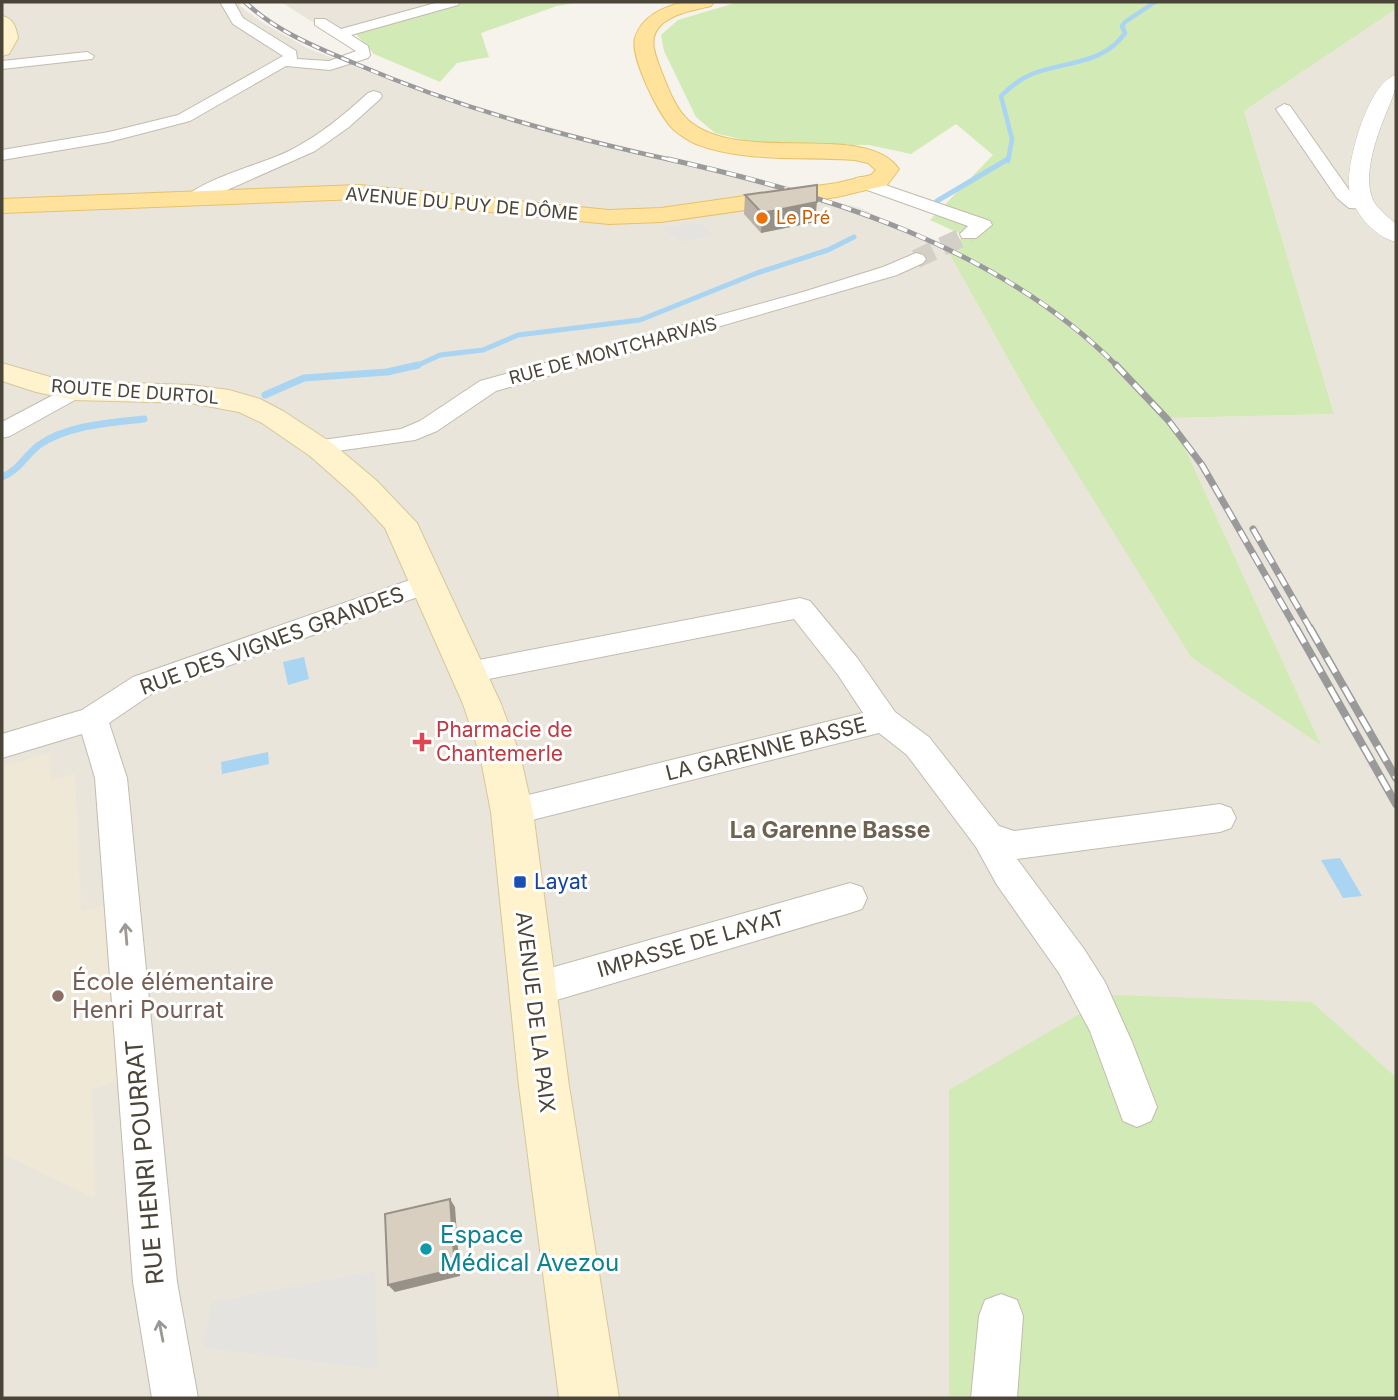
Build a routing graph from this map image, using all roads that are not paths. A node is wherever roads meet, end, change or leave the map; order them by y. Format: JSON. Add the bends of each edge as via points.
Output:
{"nodes":[{"id":1,"x":227,"y":2,"type":"edge"},
{"id":2,"x":453,"y":2,"type":"edge"},
{"id":3,"x":680,"y":2,"type":"edge"},
{"id":4,"x":705,"y":2,"type":"edge"},
{"id":5,"x":2,"y":21,"type":"edge"},
{"id":6,"x":320,"y":22,"type":"dead end"},
{"id":7,"x":339,"y":34,"type":"junction"},
{"id":8,"x":2,"y":50,"type":"edge"},
{"id":9,"x":87,"y":56,"type":"dead end"},
{"id":10,"x":286,"y":62,"type":"junction"},
{"id":11,"x":2,"y":65,"type":"edge"},
{"id":12,"x":1396,"y":81,"type":"edge"},
{"id":13,"x":374,"y":96,"type":"dead end"},
{"id":14,"x":1283,"y":109,"type":"dead end"},
{"id":15,"x":2,"y":155,"type":"edge"},
{"id":16,"x":864,"y":183,"type":"junction"},
{"id":17,"x":194,"y":198,"type":"junction"},
{"id":18,"x":1366,"y":205,"type":"junction"},
{"id":19,"x":2,"y":206,"type":"edge"},
{"id":20,"x":969,"y":234,"type":"dead end"},
{"id":21,"x":1396,"y":235,"type":"edge"},
{"id":22,"x":916,"y":260,"type":"tunnel mouth"},
{"id":23,"x":2,"y":372,"type":"edge"},
{"id":24,"x":74,"y":391,"type":"junction"},
{"id":25,"x":229,"y":399,"type":"joint"},
{"id":26,"x":2,"y":431,"type":"edge"},
{"id":27,"x":316,"y":447,"type":"junction"},
{"id":28,"x":427,"y":583,"type":"junction"},
{"id":29,"x":468,"y":672,"type":"junction"},
{"id":30,"x":92,"y":719,"type":"junction"},
{"id":31,"x":884,"y":720,"type":"junction"},
{"id":32,"x":2,"y":746,"type":"edge"},
{"id":33,"x":512,"y":812,"type":"junction"},
{"id":34,"x":1220,"y":818,"type":"dead end"},
{"id":35,"x":988,"y":837,"type":"junction"},
{"id":36,"x":850,"y":898,"type":"dead end"},
{"id":37,"x":533,"y":990,"type":"junction"},
{"id":38,"x":1137,"y":1107,"type":"dead end"},
{"id":39,"x":1001,"y":1317,"type":"dead end"},
{"id":40,"x":175,"y":1398,"type":"edge"},
{"id":41,"x":589,"y":1398,"type":"edge"},
{"id":42,"x":995,"y":1398,"type":"edge"}],
"edges":[{"from":1,"to":10,"type":"street","via":[[238,21],[290,54]]},
{"from":2,"to":7,"type":"street"},
{"from":3,"to":16,"type":"main road","via":[[647,16],[632,37],[669,125],[692,141],[734,152],[863,155],[882,170]]},
{"from":4,"to":16,"type":"main road","via":[[668,12],[643,36],[643,48],[679,123],[702,139],[737,148],[850,151],[879,158],[887,174]]},
{"from":5,"to":8,"type":"main road","via":[[9,38]]},
{"from":6,"to":7,"type":"street"},
{"from":7,"to":10,"type":"street","via":[[363,49],[363,55],[330,66]]},
{"from":9,"to":11,"type":"street"},
{"from":10,"to":15,"type":"street","via":[[184,118]]},
{"from":12,"to":18,"type":"street","via":[[1367,135],[1358,183]]},
{"from":13,"to":17,"type":"street","via":[[308,148]]},
{"from":14,"to":18,"type":"street","via":[[1343,194],[1355,204]]},
{"from":16,"to":17,"type":"main road","name":"AVENUE DU PUY DE DÔME","via":[[661,215],[609,217],[371,193]]},
{"from":16,"to":20,"type":"street","via":[[984,225]]},
{"from":17,"to":19,"type":"main road","name":"AVENUE DU PUY DE DÔME"},
{"from":18,"to":21,"type":"street"},
{"from":22,"to":27,"type":"street","name":"RUE DE MONTCHARVAIS","via":[[810,296],[488,386],[422,430]]},
{"from":23,"to":24,"type":"main road","name":"ROUTE DE DURTOL"},
{"from":24,"to":25,"type":"main road","name":"ROUTE DE DURTOL","via":[[183,393]]},
{"from":24,"to":26,"type":"street"},
{"from":25,"to":27,"type":"main road","name":"AVENUE DE LA PAIX","via":[[265,411]]},
{"from":27,"to":28,"type":"main road","name":"AVENUE DE LA PAIX","via":[[400,523]]},
{"from":28,"to":29,"type":"main road","name":"AVENUE DE LA PAIX"},
{"from":28,"to":30,"type":"street","name":"RUE DES VIGNES GRANDES","via":[[143,685]]},
{"from":29,"to":31,"type":"street","via":[[800,608]]},
{"from":29,"to":33,"type":"main road","name":"AVENUE DE LA PAIX","via":[[499,755]]},
{"from":30,"to":32,"type":"street","name":"RUE DES VIGNES GRANDES"},
{"from":40,"to":30,"type":"street","name":"RUE HENRI POURRAT","one_way":true,"via":[[155,1282],[111,778]]},
{"from":31,"to":33,"type":"street","name":"LA GARENNE BASSE"},
{"from":31,"to":35,"type":"street","name":"LA GARENNE BASSE","via":[[918,746]]},
{"from":33,"to":37,"type":"main road","name":"AVENUE DE LA PAIX"},
{"from":34,"to":35,"type":"street","via":[[1014,845]]},
{"from":35,"to":38,"type":"street","name":"LA GARENNE BASSE","via":[[1001,865],[1083,978],[1115,1041]]},
{"from":36,"to":37,"type":"street","name":"IMPASSE DE LAYAT"},
{"from":37,"to":41,"type":"main road","name":"AVENUE DE LA PAIX"},
{"from":39,"to":42,"type":"street"}]}
